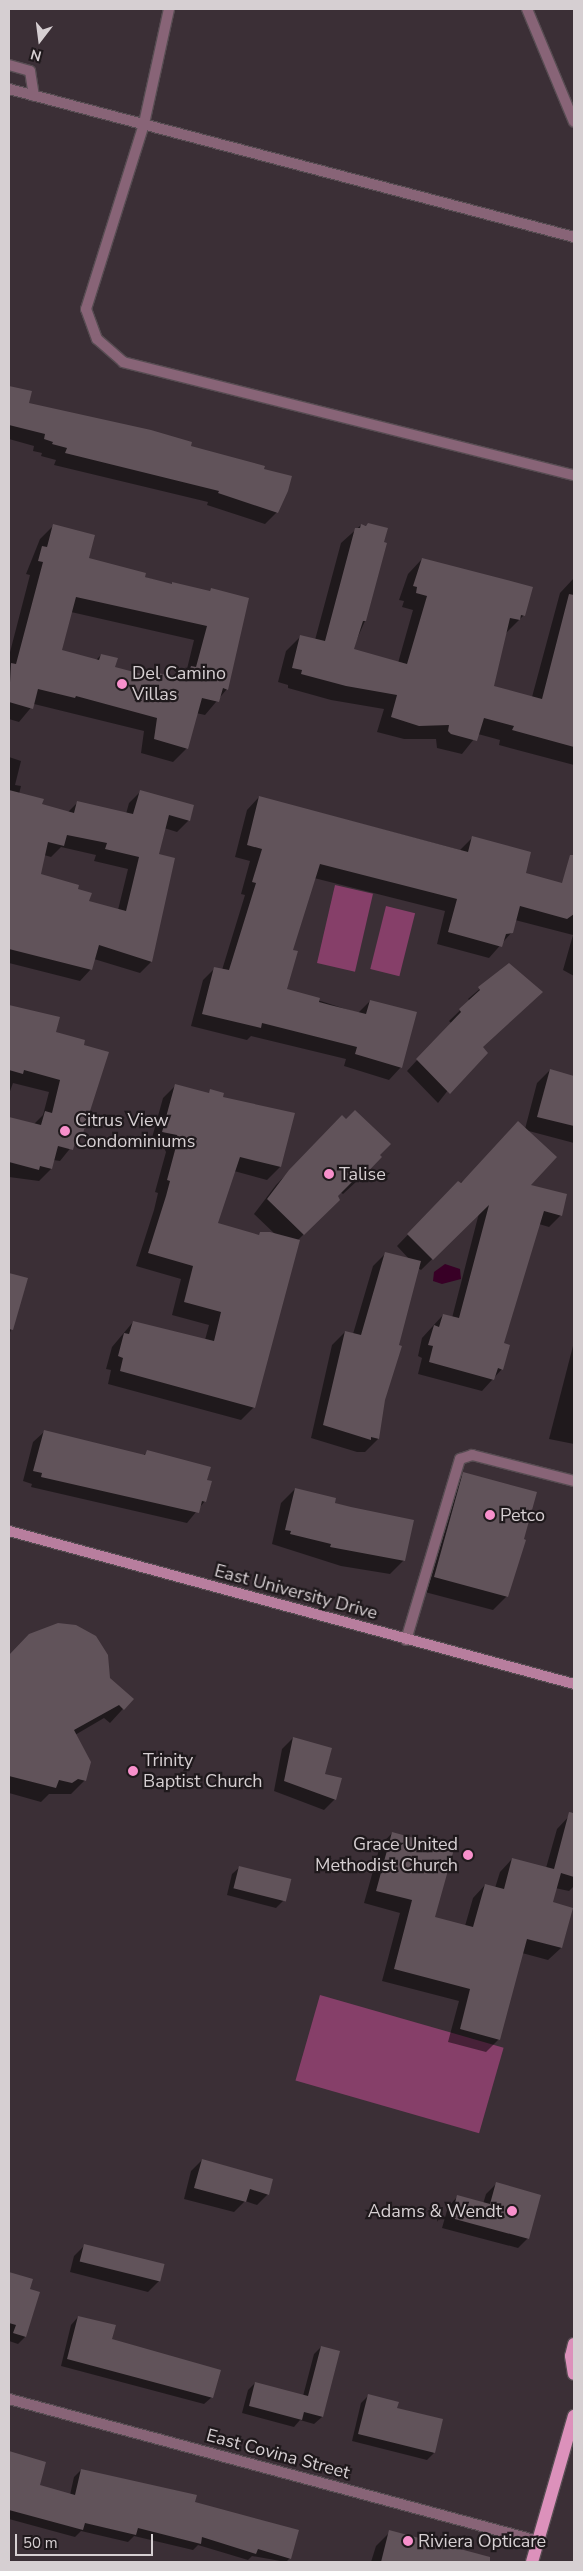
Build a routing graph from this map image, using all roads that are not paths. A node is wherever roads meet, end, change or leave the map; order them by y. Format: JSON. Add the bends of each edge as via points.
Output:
{"nodes":[{"id":1,"x":169,"y":9,"type":"edge"},
{"id":2,"x":528,"y":9,"type":"edge"},
{"id":3,"x":9,"y":65,"type":"edge"},
{"id":4,"x":9,"y":89,"type":"edge"},
{"id":5,"x":34,"y":96,"type":"junction"},
{"id":6,"x":574,"y":122,"type":"edge"},
{"id":7,"x":144,"y":124,"type":"junction"},
{"id":8,"x":574,"y":237,"type":"edge"},
{"id":9,"x":574,"y":475,"type":"edge"},
{"id":10,"x":574,"y":1481,"type":"edge"},
{"id":11,"x":9,"y":1531,"type":"edge"},
{"id":12,"x":406,"y":1640,"type":"junction"},
{"id":13,"x":574,"y":1684,"type":"edge"},
{"id":14,"x":573,"y":2353,"type":"edge"},
{"id":15,"x":574,"y":2374,"type":"edge"},
{"id":16,"x":9,"y":2399,"type":"edge"},
{"id":17,"x":574,"y":2416,"type":"edge"},
{"id":18,"x":538,"y":2541,"type":"junction"},
{"id":19,"x":532,"y":2562,"type":"edge"}],
"edges":[{"from":1,"to":7,"type":"street"},
{"from":2,"to":6,"type":"street"},
{"from":3,"to":5,"type":"street","via":[[30,71]]},
{"from":4,"to":5,"type":"street"},
{"from":5,"to":7,"type":"street"},
{"from":7,"to":8,"type":"street"},
{"from":7,"to":9,"type":"street","via":[[86,309],[96,339],[123,362]]},
{"from":10,"to":12,"type":"street","via":[[472,1455],[460,1459]]},
{"from":11,"to":12,"type":"main road","name":"East University Drive"},
{"from":12,"to":13,"type":"main road","name":"East University Drive"},
{"from":14,"to":15,"type":"main road"},
{"from":16,"to":18,"type":"street","name":"East Covina Street"},
{"from":17,"to":18,"type":"main road"},
{"from":18,"to":19,"type":"main road"}]}
